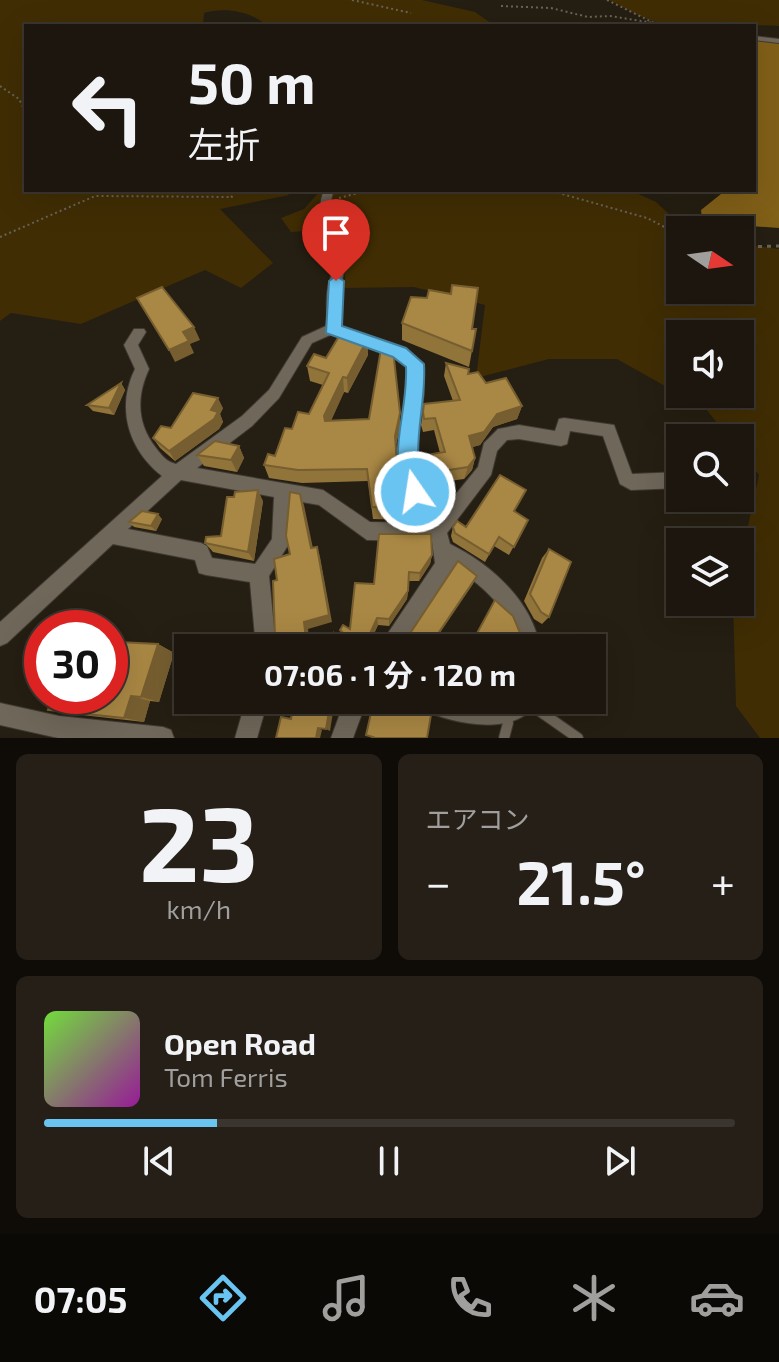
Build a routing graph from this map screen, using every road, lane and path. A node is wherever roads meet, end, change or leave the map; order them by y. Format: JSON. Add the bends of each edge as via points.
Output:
{"nodes":[{"id":1,"x":352,"y":0,"type":"edge"},
{"id":2,"x":607,"y":0,"type":"edge"},
{"id":3,"x":501,"y":6,"type":"dead end"},
{"id":4,"x":411,"y":13,"type":"dead end"},
{"id":5,"x":654,"y":23,"type":"junction"},
{"id":6,"x":659,"y":24,"type":"edge"},
{"id":7,"x":756,"y":38,"type":"edge"},
{"id":8,"x":779,"y":41,"type":"edge"},
{"id":9,"x":0,"y":86,"type":"edge"},
{"id":10,"x":24,"y":109,"type":"edge"},
{"id":11,"x":228,"y":192,"type":"edge"},
{"id":12,"x":328,"y":192,"type":"edge"},
{"id":13,"x":363,"y":192,"type":"edge"},
{"id":14,"x":553,"y":192,"type":"edge"},
{"id":15,"x":323,"y":203,"type":"junction"},
{"id":16,"x":666,"y":228,"type":"edge"},
{"id":17,"x":0,"y":237,"type":"edge"},
{"id":18,"x":779,"y":246,"type":"edge"},
{"id":19,"x":754,"y":247,"type":"edge"},
{"id":20,"x":332,"y":329,"type":"junction"},
{"id":21,"x":139,"y":332,"type":"dead end"},
{"id":22,"x":176,"y":474,"type":"junction"},
{"id":23,"x":666,"y":481,"type":"edge"},
{"id":24,"x":283,"y":493,"type":"junction"},
{"id":25,"x":111,"y":535,"type":"junction"},
{"id":26,"x":439,"y":541,"type":"junction"},
{"id":27,"x":259,"y":574,"type":"junction"},
{"id":28,"x":265,"y":634,"type":"edge"},
{"id":29,"x":398,"y":634,"type":"edge"},
{"id":30,"x":530,"y":634,"type":"edge"},
{"id":31,"x":0,"y":636,"type":"edge"},
{"id":32,"x":0,"y":714,"type":"edge"},
{"id":33,"x":253,"y":714,"type":"edge"},
{"id":34,"x":351,"y":714,"type":"edge"},
{"id":35,"x":454,"y":714,"type":"edge"},
{"id":36,"x":519,"y":714,"type":"edge"},
{"id":37,"x":545,"y":714,"type":"edge"},
{"id":38,"x":506,"y":730,"type":"edge"},
{"id":39,"x":163,"y":738,"type":"edge"},
{"id":40,"x":246,"y":738,"type":"edge"},
{"id":41,"x":342,"y":738,"type":"edge"},
{"id":42,"x":578,"y":738,"type":"edge"}],
"edges":[{"from":1,"to":4,"type":"path"},
{"from":2,"to":5,"type":"path"},
{"from":3,"to":5,"type":"path"},
{"from":5,"to":6,"type":"path"},
{"from":7,"to":8,"type":"street"},
{"from":9,"to":10,"type":"path"},
{"from":11,"to":17,"type":"path","via":[[232,197],[95,196]]},
{"from":12,"to":15,"type":"street"},
{"from":13,"to":15,"type":"path"},
{"from":14,"to":16,"type":"path","via":[[637,212]]},
{"from":15,"to":20,"type":"street","via":[[326,223],[339,240]]},
{"from":18,"to":19,"type":"path"},
{"from":20,"to":22,"type":"street","via":[[307,340],[274,394],[247,421]]},
{"from":20,"to":26,"type":"street","via":[[399,352],[415,364],[408,476]]},
{"from":21,"to":22,"type":"street","via":[[131,345],[142,369],[129,406],[151,456]]},
{"from":22,"to":24,"type":"street"},
{"from":22,"to":25,"type":"street"},
{"from":23,"to":26,"type":"street","via":[[626,479],[609,430],[564,424],[561,439],[503,434]]},
{"from":24,"to":26,"type":"street","via":[[323,498],[367,531]]},
{"from":24,"to":27,"type":"street","via":[[281,542]]},
{"from":25,"to":27,"type":"street","via":[[201,552],[206,566]]},
{"from":25,"to":31,"type":"street"},
{"from":26,"to":29,"type":"street","via":[[445,565]]},
{"from":26,"to":30,"type":"street","via":[[524,619]]},
{"from":27,"to":28,"type":"street"},
{"from":32,"to":39,"type":"street","via":[[59,727]]},
{"from":33,"to":40,"type":"street"},
{"from":34,"to":41,"type":"street"},
{"from":35,"to":38,"type":"street","via":[[480,727]]},
{"from":36,"to":38,"type":"street"},
{"from":37,"to":42,"type":"lane"}]}
